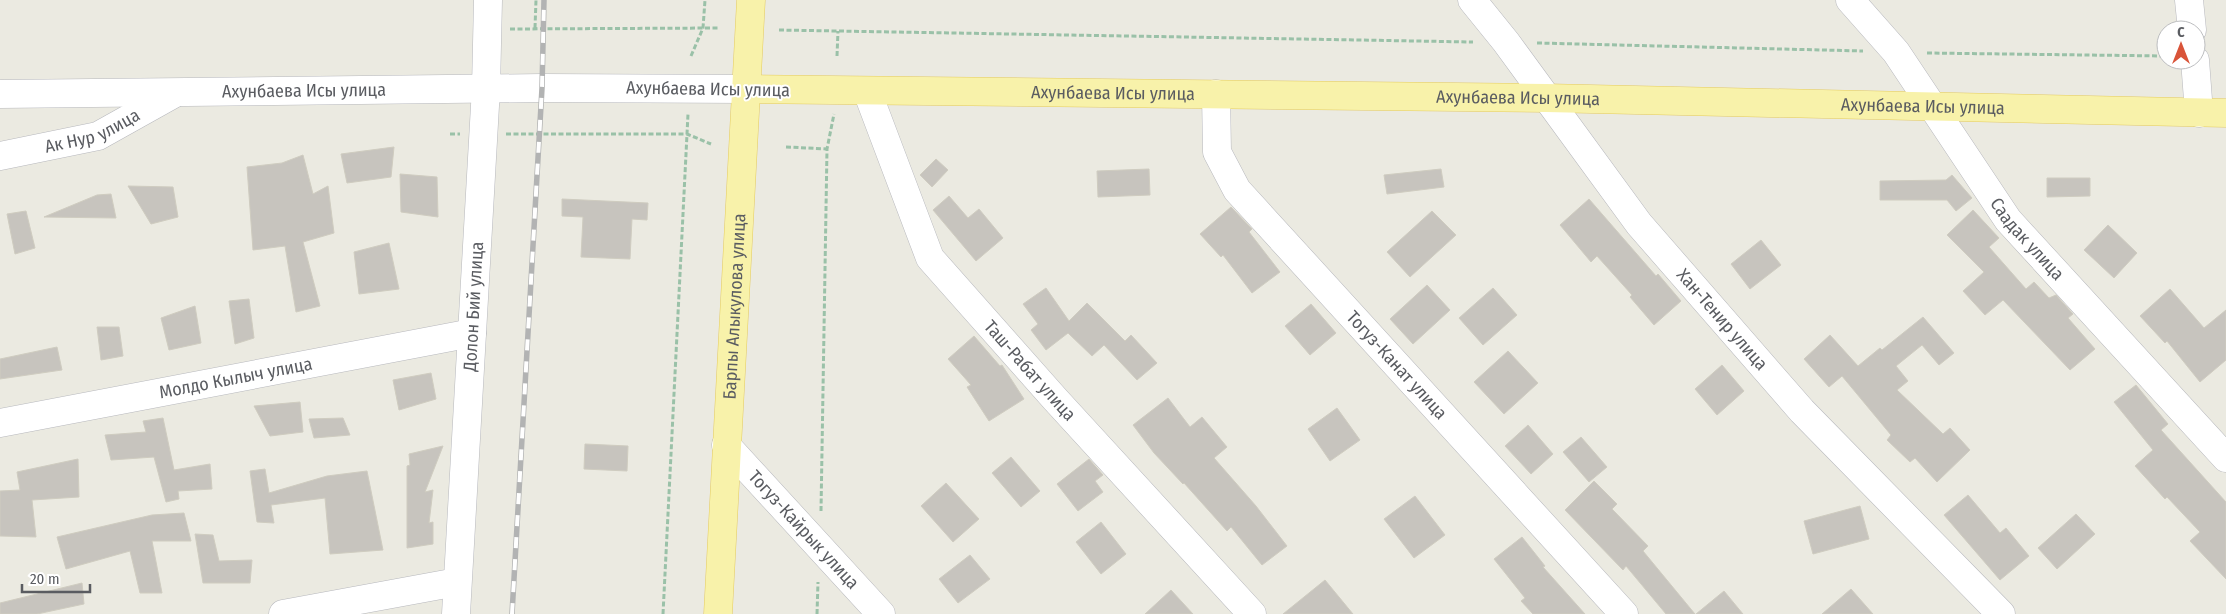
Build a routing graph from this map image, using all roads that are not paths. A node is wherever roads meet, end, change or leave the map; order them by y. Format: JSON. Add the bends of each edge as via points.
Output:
{"nodes":[{"id":1,"x":488,"y":0,"type":"edge"},
{"id":2,"x":751,"y":0,"type":"edge"},
{"id":3,"x":1472,"y":0,"type":"edge"},
{"id":4,"x":1850,"y":0,"type":"edge"},
{"id":5,"x":2189,"y":0,"type":"edge"},
{"id":6,"x":2191,"y":20,"type":"edge"},
{"id":7,"x":2196,"y":70,"type":"edge"},
{"id":8,"x":486,"y":88,"type":"junction"},
{"id":9,"x":748,"y":89,"type":"junction"},
{"id":10,"x":179,"y":91,"type":"junction"},
{"id":11,"x":867,"y":91,"type":"junction"},
{"id":12,"x":0,"y":94,"type":"edge"},
{"id":13,"x":1216,"y":94,"type":"junction"},
{"id":14,"x":1546,"y":98,"type":"junction"},
{"id":15,"x":1932,"y":107,"type":"junction"},
{"id":16,"x":2199,"y":113,"type":"junction"},
{"id":17,"x":2226,"y":113,"type":"edge"},
{"id":18,"x":0,"y":156,"type":"edge"},
{"id":19,"x":472,"y":333,"type":"junction"},
{"id":20,"x":0,"y":422,"type":"edge"},
{"id":21,"x":726,"y":445,"type":"junction"},
{"id":22,"x":2226,"y":458,"type":"edge"},
{"id":23,"x":457,"y":582,"type":"junction"},
{"id":24,"x":283,"y":614,"type":"edge"},
{"id":25,"x":456,"y":614,"type":"edge"},
{"id":26,"x":718,"y":614,"type":"edge"},
{"id":27,"x":881,"y":614,"type":"edge"},
{"id":28,"x":1252,"y":614,"type":"edge"},
{"id":29,"x":1624,"y":614,"type":"edge"},
{"id":30,"x":2001,"y":614,"type":"edge"}],
"edges":[{"from":1,"to":8,"type":"street","name":"Долон Бий улица"},
{"from":2,"to":9,"type":"main road","name":"Барпы Алыкулова улица"},
{"from":3,"to":14,"type":"street","name":"Хан-Тенир улица"},
{"from":4,"to":15,"type":"street","name":"Саадак улица","via":[[1896,52]]},
{"from":5,"to":6,"type":"street"},
{"from":7,"to":16,"type":"street"},
{"from":8,"to":9,"type":"street","name":"Ахунбаева Исы улица"},
{"from":8,"to":10,"type":"street","name":"Ахунбаева Исы улица"},
{"from":8,"to":19,"type":"street","name":"Долон Бий улица"},
{"from":9,"to":11,"type":"main road","name":"Ахунбаева Исы улица"},
{"from":9,"to":21,"type":"main road","name":"Барпы Алыкулова улица"},
{"from":10,"to":12,"type":"street","name":"Ахунбаева Исы улица"},
{"from":10,"to":18,"type":"street","name":"Ак Нур улица","via":[[98,136]]},
{"from":11,"to":13,"type":"main road","name":"Ахунбаева Исы улица"},
{"from":11,"to":28,"type":"street","name":"Таш-Рабат улица","via":[[930,258]]},
{"from":13,"to":14,"type":"main road","name":"Ахунбаева Исы улица"},
{"from":13,"to":29,"type":"street","name":"Тогуз-Канат улица","via":[[1217,152],[1237,190]]},
{"from":14,"to":15,"type":"main road","name":"Ахунбаева Исы улица"},
{"from":14,"to":30,"type":"street","name":"Хан-Тенир улица","via":[[1639,224],[1802,411]]},
{"from":15,"to":16,"type":"main road","name":"Ахунбаева Исы улица"},
{"from":15,"to":22,"type":"street","name":"Саадак улица","via":[[2008,220]]},
{"from":16,"to":17,"type":"main road","name":"Ахунбаева Исы улица"},
{"from":19,"to":20,"type":"street","name":"Молдо Кылыч улица"},
{"from":19,"to":23,"type":"street","name":"Долон Бий улица"},
{"from":21,"to":26,"type":"main road","name":"Барпы Алыкулова улица"},
{"from":21,"to":27,"type":"street","name":"Тогуз-Кайрык улица"},
{"from":23,"to":24,"type":"street"},
{"from":23,"to":25,"type":"street","name":"Долон Бий улица"}]}
